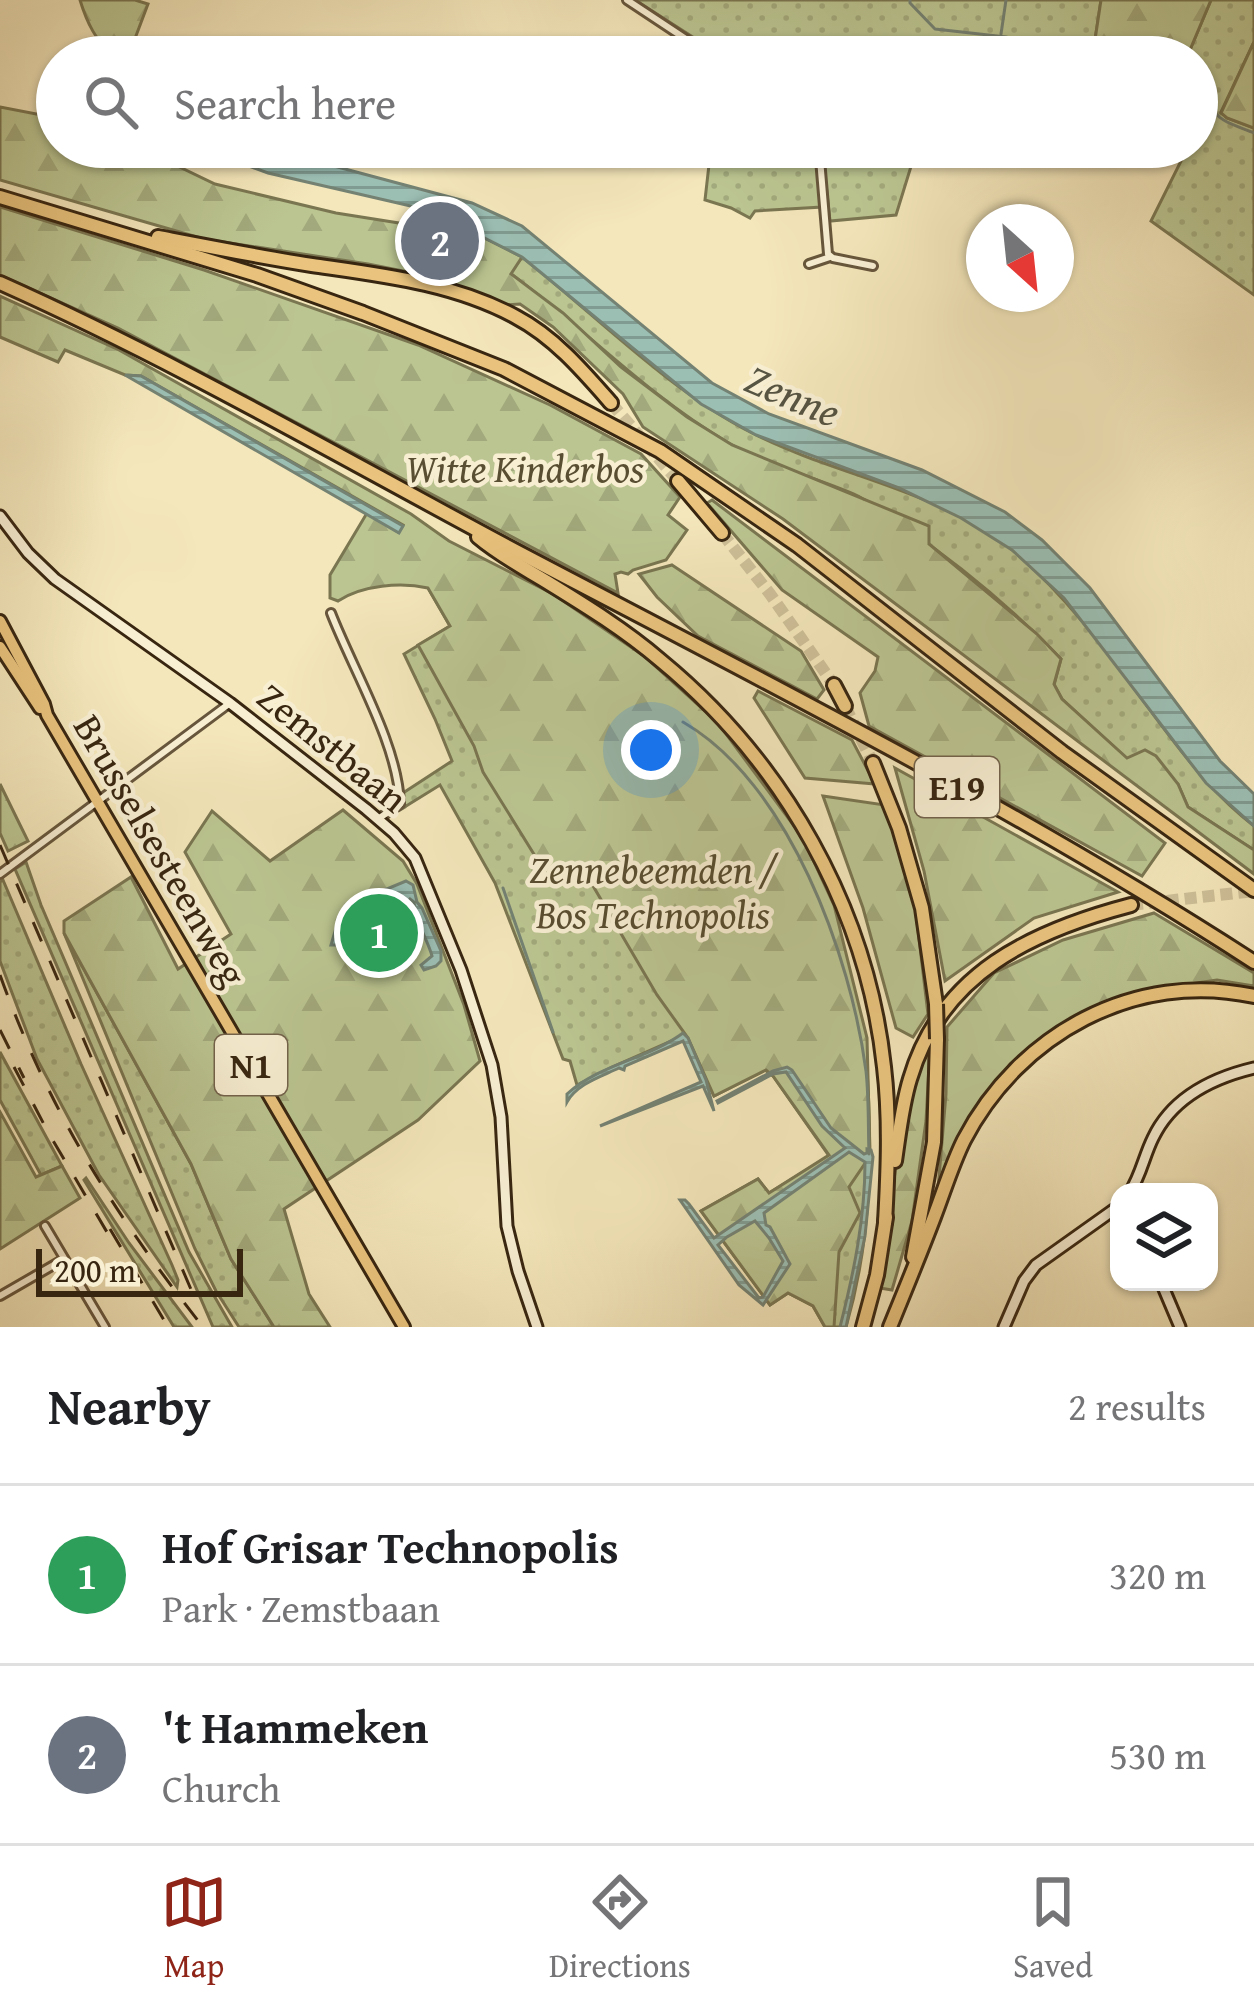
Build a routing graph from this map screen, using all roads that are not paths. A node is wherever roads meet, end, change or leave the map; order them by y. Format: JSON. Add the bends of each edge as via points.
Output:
{"nodes":[{"id":1,"x":627,"y":0,"type":"edge"},
{"id":2,"x":681,"y":36,"type":"edge"},
{"id":3,"x":821,"y":168,"type":"edge"},
{"id":4,"x":0,"y":196,"type":"edge"},
{"id":5,"x":83,"y":222,"type":"junction"},
{"id":6,"x":830,"y":256,"type":"junction"},
{"id":7,"x":809,"y":264,"type":"dead end"},
{"id":8,"x":873,"y":266,"type":"dead end"},
{"id":9,"x":0,"y":283,"type":"edge"},
{"id":10,"x":611,"y":403,"type":"tunnel mouth"},
{"id":11,"x":678,"y":482,"type":"tunnel mouth"},
{"id":12,"x":0,"y":516,"type":"edge"},
{"id":13,"x":459,"y":521,"type":"junction"},
{"id":14,"x":722,"y":533,"type":"tunnel mouth"},
{"id":15,"x":331,"y":613,"type":"dead end"},
{"id":16,"x":0,"y":621,"type":"edge"},
{"id":17,"x":0,"y":647,"type":"edge"},
{"id":18,"x":834,"y":685,"type":"tunnel mouth"},
{"id":19,"x":230,"y":703,"type":"junction"},
{"id":20,"x":845,"y":706,"type":"tunnel mouth"},
{"id":21,"x":47,"y":715,"type":"junction"},
{"id":22,"x":873,"y":763,"type":"tunnel mouth"},
{"id":23,"x":97,"y":802,"type":"junction"},
{"id":24,"x":378,"y":820,"type":"junction"},
{"id":25,"x":0,"y":874,"type":"edge"},
{"id":26,"x":1254,"y":890,"type":"edge"},
{"id":27,"x":1131,"y":905,"type":"tunnel mouth"},
{"id":28,"x":1254,"y":962,"type":"edge"},
{"id":29,"x":1254,"y":996,"type":"edge"},
{"id":30,"x":1254,"y":1068,"type":"edge"},
{"id":31,"x":1134,"y":1183,"type":"edge"},
{"id":32,"x":1110,"y":1212,"type":"edge"},
{"id":33,"x":886,"y":1222,"type":"junction"},
{"id":34,"x":45,"y":1226,"type":"dead end"},
{"id":35,"x":64,"y":1259,"type":"junction"},
{"id":36,"x":1165,"y":1291,"type":"edge"},
{"id":37,"x":904,"y":1293,"type":"junction"},
{"id":38,"x":0,"y":1296,"type":"edge"},
{"id":39,"x":105,"y":1327,"type":"edge"},
{"id":40,"x":404,"y":1327,"type":"edge"},
{"id":41,"x":538,"y":1327,"type":"edge"},
{"id":42,"x":863,"y":1327,"type":"edge"},
{"id":43,"x":890,"y":1327,"type":"edge"},
{"id":44,"x":1004,"y":1327,"type":"edge"},
{"id":45,"x":1180,"y":1327,"type":"edge"}],
"edges":[{"from":1,"to":2,"type":"street"},
{"from":3,"to":6,"type":"street"},
{"from":4,"to":5,"type":"highway","number":"E19"},
{"from":5,"to":10,"type":"highway","via":[[442,288],[548,338]]},
{"from":5,"to":26,"type":"highway","number":"E19","via":[[363,313],[504,369],[660,451]]},
{"from":6,"to":7,"type":"street"},
{"from":6,"to":8,"type":"street"},
{"from":9,"to":13,"type":"highway","number":"E19","via":[[160,358]]},
{"from":11,"to":14,"type":"highway"},
{"from":12,"to":19,"type":"street","name":"Zemstbaan","via":[[55,579]]},
{"from":13,"to":28,"type":"highway","number":"E19","via":[[1090,861]]},
{"from":13,"to":33,"type":"highway","via":[[661,660],[734,731],[794,808],[865,968],[884,1065]]},
{"from":15,"to":24,"type":"street","via":[[395,772],[400,805]]},
{"from":16,"to":21,"type":"main road","name":"Brusselsesteenweg","number":"N1"},
{"from":17,"to":21,"type":"main road","name":"Brusselsesteenweg","number":"N1"},
{"from":18,"to":20,"type":"highway"},
{"from":19,"to":23,"type":"street"},
{"from":19,"to":24,"type":"street","name":"Zemstbaan"},
{"from":21,"to":23,"type":"main road","name":"Brusselsesteenweg","number":"N1"},
{"from":22,"to":37,"type":"highway","bridge":true,"via":[[922,908],[936,1004],[934,1142]]},
{"from":23,"to":25,"type":"street"},
{"from":23,"to":40,"type":"main road","name":"Brusselsesteenweg","number":"N1"},
{"from":24,"to":41,"type":"street","name":"Zemstbaan","via":[[415,858],[482,1033],[497,1090],[509,1238]]},
{"from":27,"to":33,"type":"highway","via":[[1011,952],[939,1016],[909,1081]]},
{"from":29,"to":37,"type":"highway","via":[[1134,998],[1078,1022],[1024,1059],[963,1142]]},
{"from":30,"to":31,"type":"street","via":[[1213,1080],[1182,1101],[1160,1124]]},
{"from":32,"to":44,"type":"street","via":[[1036,1265]]},
{"from":33,"to":42,"type":"highway"},
{"from":34,"to":35,"type":"street"},
{"from":35,"to":38,"type":"street"},
{"from":35,"to":39,"type":"street"},
{"from":36,"to":45,"type":"street"},
{"from":37,"to":43,"type":"highway"}]}
